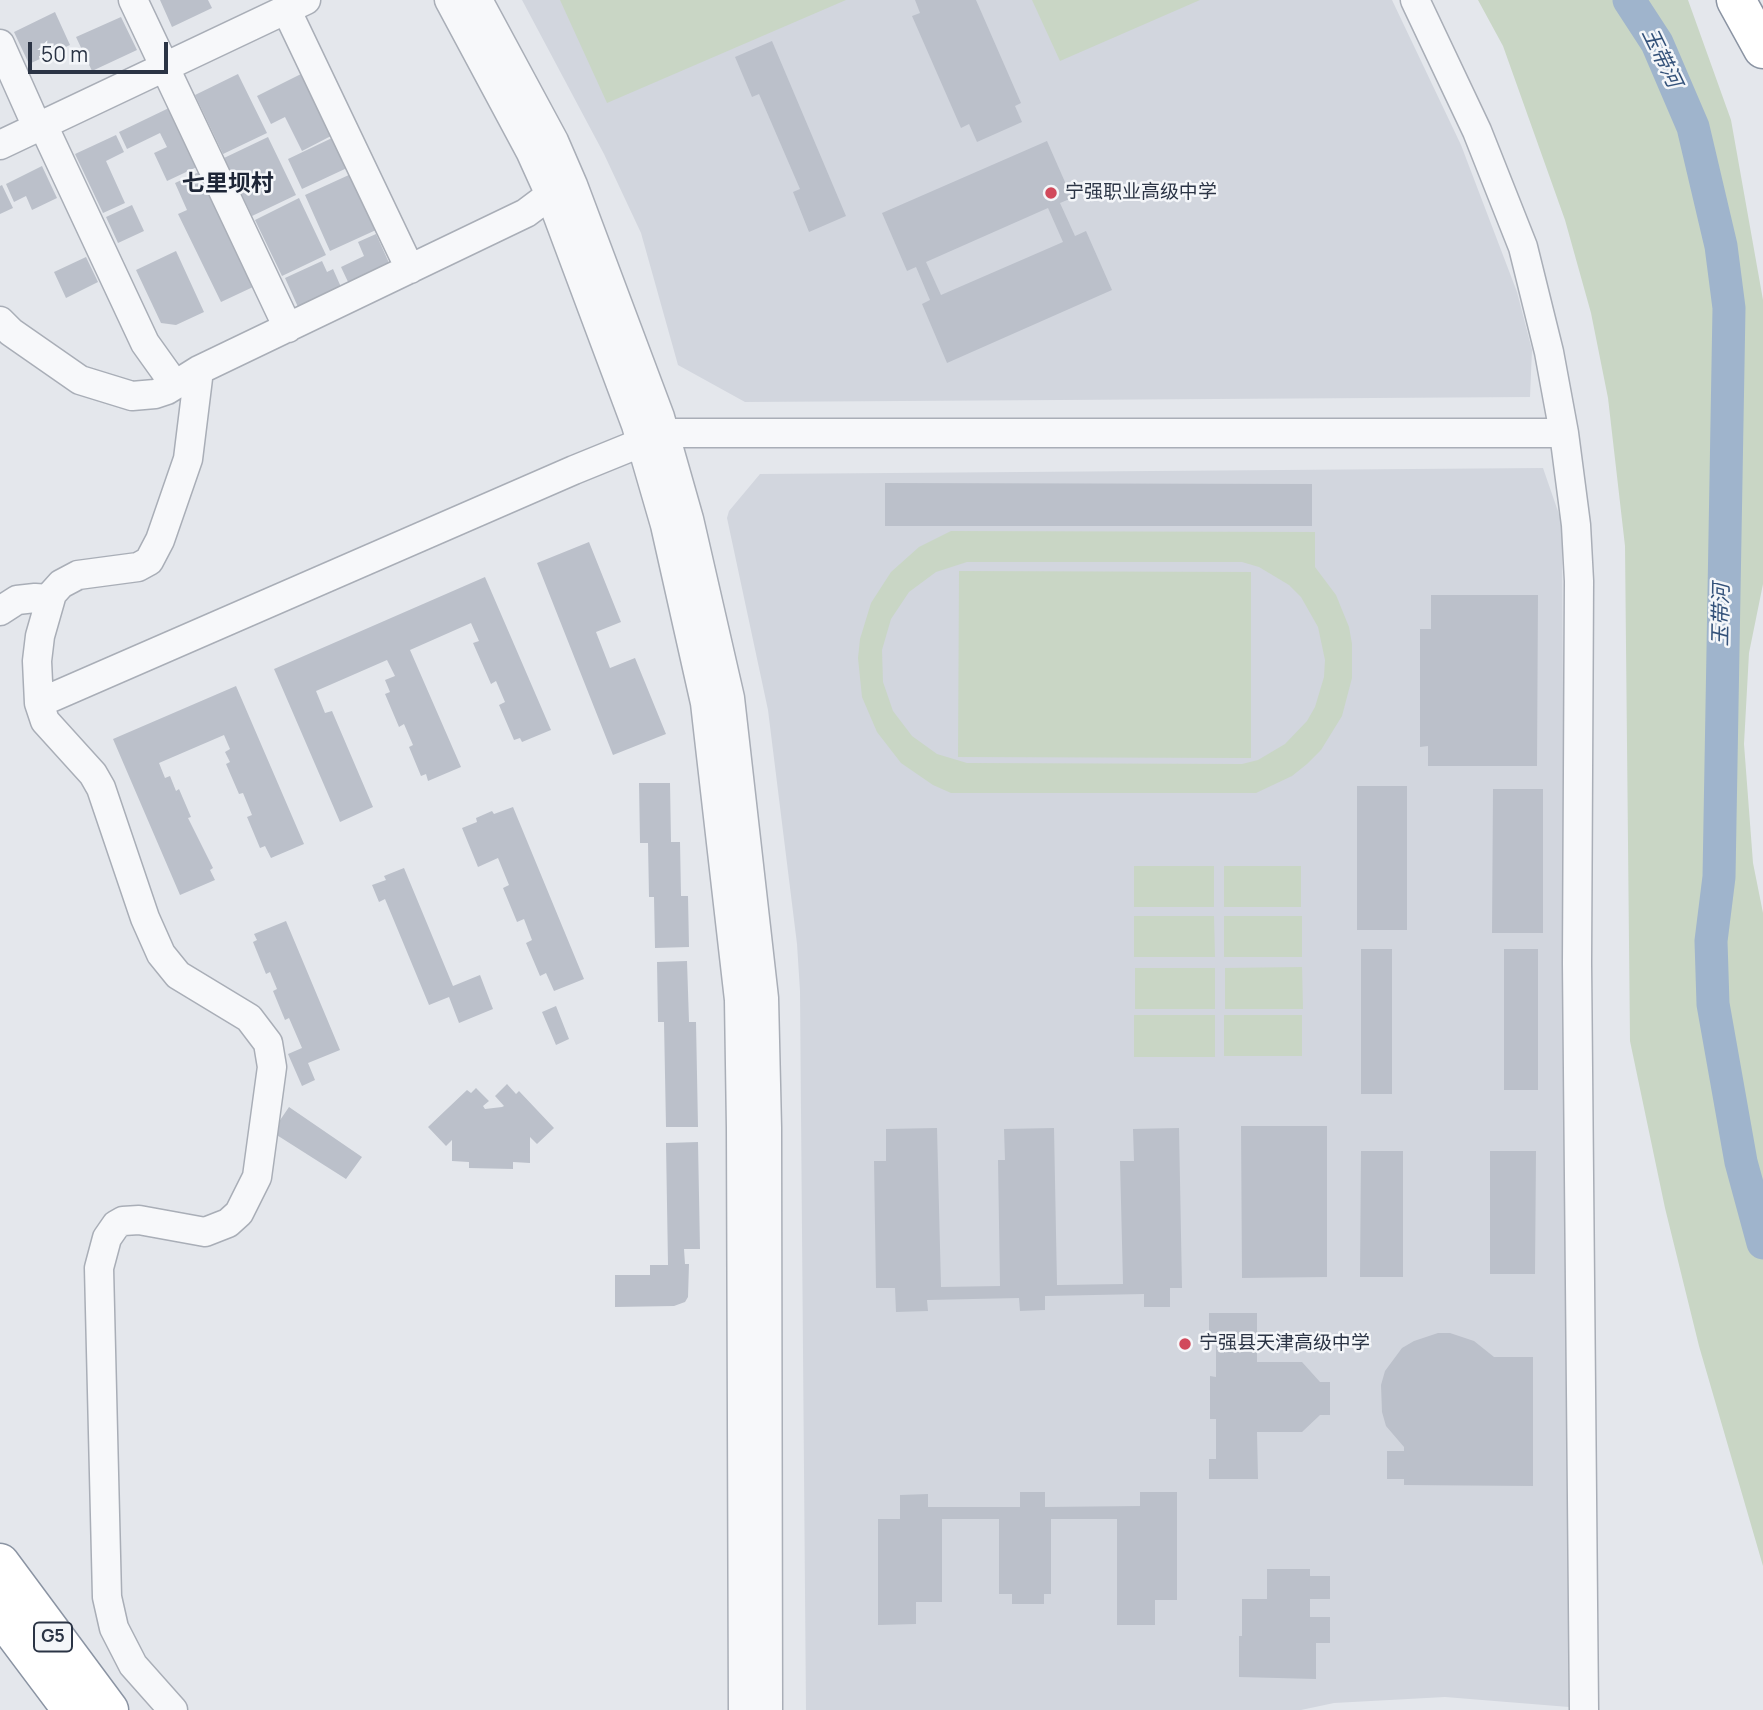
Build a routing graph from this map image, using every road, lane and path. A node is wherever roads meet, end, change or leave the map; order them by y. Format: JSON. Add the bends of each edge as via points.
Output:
{"nodes":[{"id":1,"x":133,"y":0,"type":"edge"},
{"id":2,"x":449,"y":0,"type":"edge"},
{"id":3,"x":478,"y":0,"type":"edge"},
{"id":4,"x":1736,"y":0,"type":"edge"},
{"id":5,"x":1422,"y":3,"type":"edge"},
{"id":6,"x":296,"y":5,"type":"edge"},
{"id":7,"x":0,"y":44,"type":"edge"},
{"id":8,"x":1763,"y":49,"type":"edge"},
{"id":9,"x":165,"y":67,"type":"junction"},
{"id":10,"x":40,"y":126,"type":"junction"},
{"id":11,"x":0,"y":145,"type":"edge"},
{"id":12,"x":550,"y":195,"type":"junction"},
{"id":13,"x":410,"y":269,"type":"junction"},
{"id":14,"x":0,"y":321,"type":"edge"},
{"id":15,"x":288,"y":328,"type":"junction"},
{"id":16,"x":200,"y":370,"type":"junction"},
{"id":17,"x":175,"y":385,"type":"junction"},
{"id":18,"x":1564,"y":433,"type":"junction"},
{"id":19,"x":654,"y":438,"type":"junction"},
{"id":20,"x":50,"y":599,"type":"junction"},
{"id":21,"x":0,"y":611,"type":"edge"},
{"id":22,"x":39,"y":703,"type":"junction"},
{"id":23,"x":0,"y":1563,"type":"edge"},
{"id":24,"x":0,"y":1614,"type":"edge"},
{"id":25,"x":72,"y":1710,"type":"edge"},
{"id":26,"x":109,"y":1710,"type":"edge"},
{"id":27,"x":173,"y":1710,"type":"edge"},
{"id":28,"x":743,"y":1710,"type":"edge"},
{"id":29,"x":768,"y":1710,"type":"edge"},
{"id":30,"x":1584,"y":1710,"type":"edge"}],
"edges":[{"from":1,"to":9,"type":"street"},
{"from":2,"to":12,"type":"street"},
{"from":3,"to":19,"type":"street","via":[[573,185]]},
{"from":4,"to":8,"type":"highway"},
{"from":5,"to":18,"type":"street","via":[[1523,247]]},
{"from":6,"to":9,"type":"street"},
{"from":6,"to":13,"type":"street"},
{"from":7,"to":10,"type":"street"},
{"from":9,"to":10,"type":"street"},
{"from":9,"to":15,"type":"street"},
{"from":10,"to":11,"type":"street"},
{"from":10,"to":17,"type":"street","via":[[145,343]]},
{"from":12,"to":13,"type":"street","via":[[526,213]]},
{"from":12,"to":19,"type":"street"},
{"from":13,"to":15,"type":"street"},
{"from":14,"to":17,"type":"street","via":[[80,380],[132,396],[155,394]]},
{"from":15,"to":16,"type":"street"},
{"from":16,"to":17,"type":"street"},
{"from":16,"to":20,"type":"street","via":[[188,459],[149,561],[72,578]]},
{"from":18,"to":19,"type":"street"},
{"from":18,"to":30,"type":"street","via":[[1579,581],[1577,963]]},
{"from":19,"to":22,"type":"street"},
{"from":19,"to":28,"type":"street","via":[[668,539],[705,702],[739,1000]]},
{"from":19,"to":29,"type":"street","via":[[689,519],[730,698],[764,998]]},
{"from":20,"to":21,"type":"street","via":[[17,600]]},
{"from":20,"to":22,"type":"street","via":[[38,648]]},
{"from":22,"to":27,"type":"street","via":[[45,721],[101,788],[161,954],[178,975],[249,1018],[268,1043],[272,1067],[257,1177],[239,1213],[205,1232],[123,1221],[107,1237],[99,1268],[107,1597],[114,1628],[133,1665]]},
{"from":23,"to":26,"type":"highway","number":"G5"},
{"from":24,"to":25,"type":"highway","number":"G5"}]}
